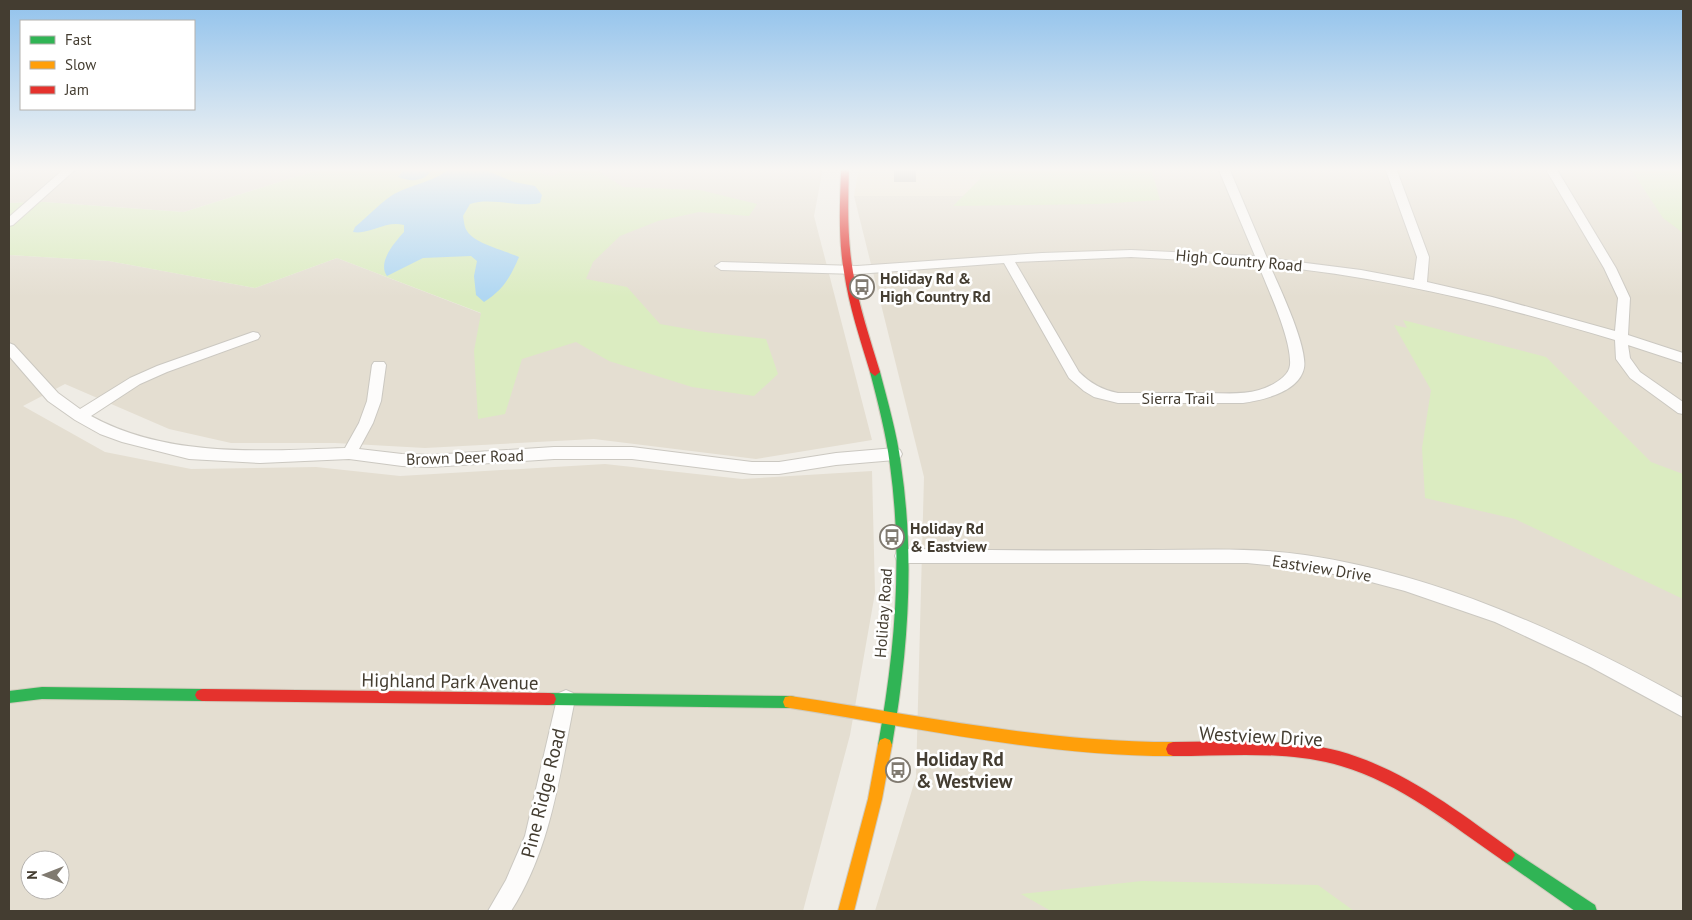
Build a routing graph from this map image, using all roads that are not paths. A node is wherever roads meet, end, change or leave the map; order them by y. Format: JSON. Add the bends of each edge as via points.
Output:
{"nodes":[{"id":1,"x":23,"y":211,"type":"edge"},
{"id":2,"x":844,"y":211,"type":"edge"},
{"id":3,"x":1241,"y":211,"type":"edge"},
{"id":4,"x":1406,"y":211,"type":"edge"},
{"id":5,"x":1576,"y":211,"type":"edge"},
{"id":6,"x":9,"y":223,"type":"edge"},
{"id":7,"x":1008,"y":260,"type":"junction"},
{"id":8,"x":1261,"y":260,"type":"junction"},
{"id":9,"x":721,"y":266,"type":"dead end"},
{"id":10,"x":848,"y":270,"type":"junction"},
{"id":11,"x":1420,"y":285,"type":"junction"},
{"id":12,"x":253,"y":336,"type":"dead end"},
{"id":13,"x":1621,"y":336,"type":"junction"},
{"id":14,"x":12,"y":356,"type":"edge"},
{"id":15,"x":1683,"y":358,"type":"edge"},
{"id":16,"x":379,"y":365,"type":"dead end"},
{"id":17,"x":1683,"y":409,"type":"edge"},
{"id":18,"x":80,"y":416,"type":"junction"},
{"id":19,"x":349,"y":453,"type":"junction"},
{"id":20,"x":895,"y":454,"type":"junction"},
{"id":21,"x":903,"y":556,"type":"junction"},
{"id":22,"x":9,"y":697,"type":"edge"},
{"id":23,"x":566,"y":699,"type":"junction"},
{"id":24,"x":1683,"y":708,"type":"edge"},
{"id":25,"x":890,"y":717,"type":"junction"},
{"id":26,"x":499,"y":911,"type":"edge"},
{"id":27,"x":846,"y":911,"type":"edge"},
{"id":28,"x":1589,"y":911,"type":"edge"}],
"edges":[{"from":1,"to":6,"type":"street"},
{"from":2,"to":10,"type":"street","name":"Holiday Road"},
{"from":3,"to":8,"type":"street","name":"Sierra Trail"},
{"from":4,"to":11,"type":"street","via":[[1423,257]]},
{"from":5,"to":13,"type":"street","via":[[1624,298]]},
{"from":7,"to":8,"type":"street","name":"High Country Road","via":[[1160,254]]},
{"from":7,"to":8,"type":"street","name":"Sierra Trail","via":[[1083,386],[1118,398],[1243,398],[1266,393],[1282,385],[1297,368],[1298,355]]},
{"from":7,"to":10,"type":"street","name":"High Country Road"},
{"from":8,"to":11,"type":"street","name":"High Country Road","via":[[1376,275]]},
{"from":9,"to":10,"type":"street","name":"High Country Road"},
{"from":10,"to":20,"type":"street","name":"Holiday Road","via":[[890,421]]},
{"from":11,"to":13,"type":"street","name":"High Country Road","via":[[1491,300]]},
{"from":12,"to":18,"type":"street","via":[[136,381]]},
{"from":13,"to":15,"type":"street","name":"High Country Road"},
{"from":13,"to":17,"type":"street","via":[[1623,359],[1635,375]]},
{"from":14,"to":18,"type":"street","name":"Brown Deer Road","via":[[53,397]]},
{"from":16,"to":19,"type":"street","via":[[374,401]]},
{"from":18,"to":19,"type":"street","name":"Brown Deer Road","via":[[127,438],[189,453],[260,457]]},
{"from":19,"to":20,"type":"street","name":"Brown Deer Road","via":[[402,460],[554,452],[632,453],[752,468],[779,468]]},
{"from":20,"to":21,"type":"street","name":"Holiday Road"},
{"from":21,"to":24,"type":"street","name":"Eastview Drive","via":[[1234,556],[1305,562],[1381,577],[1507,618],[1573,648]]},
{"from":21,"to":25,"type":"street","name":"Holiday Road","via":[[900,626]]},
{"from":22,"to":23,"type":"street","name":"Highland Park Avenue","via":[[42,693]]},
{"from":23,"to":25,"type":"street","name":"Highland Park Avenue","via":[[794,702]]},
{"from":23,"to":26,"type":"street","name":"Pine Ridge Road","via":[[536,836],[524,870]]},
{"from":25,"to":27,"type":"street","name":"Holiday Road","via":[[878,784]]},
{"from":25,"to":28,"type":"street","name":"Westview Drive","via":[[1061,744],[1131,749],[1262,750],[1314,753],[1344,760],[1425,799]]}]}
